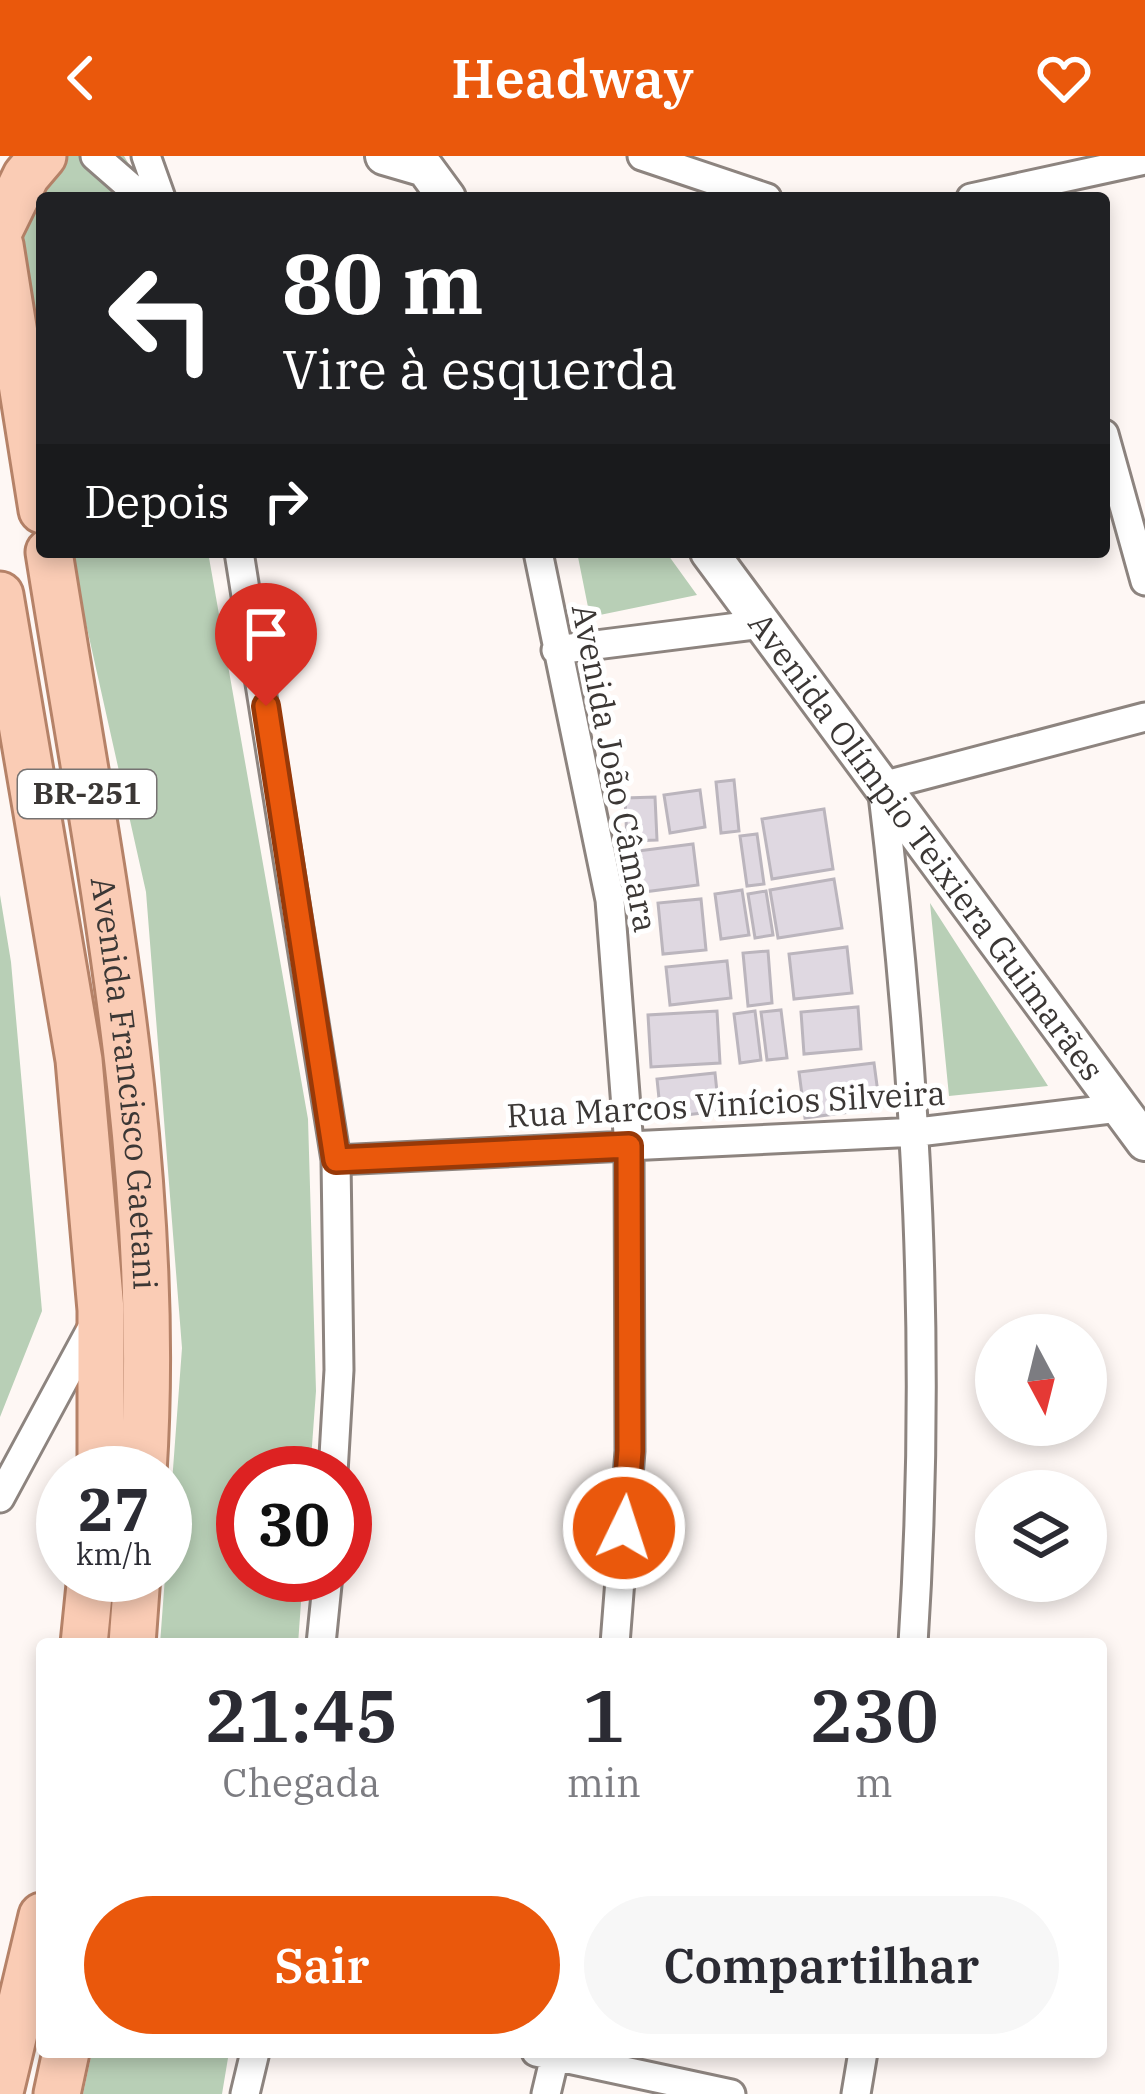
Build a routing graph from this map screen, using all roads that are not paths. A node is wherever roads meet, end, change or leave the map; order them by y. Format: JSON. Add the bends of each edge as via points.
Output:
{"nodes":[{"id":1,"x":43,"y":156,"type":"edge"},
{"id":2,"x":95,"y":156,"type":"edge"},
{"id":3,"x":146,"y":156,"type":"edge"},
{"id":4,"x":384,"y":156,"type":"edge"},
{"id":5,"x":642,"y":156,"type":"edge"},
{"id":6,"x":1145,"y":160,"type":"edge"},
{"id":7,"x":437,"y":162,"type":"edge"},
{"id":8,"x":136,"y":192,"type":"edge"},
{"id":9,"x":159,"y":192,"type":"edge"},
{"id":10,"x":446,"y":192,"type":"edge"},
{"id":11,"x":749,"y":192,"type":"edge"},
{"id":12,"x":1037,"y":192,"type":"edge"},
{"id":13,"x":0,"y":230,"type":"edge"},
{"id":14,"x":0,"y":245,"type":"edge"},
{"id":15,"x":1110,"y":456,"type":"edge"},
{"id":16,"x":36,"y":472,"type":"edge"},
{"id":17,"x":50,"y":558,"type":"edge"},
{"id":18,"x":240,"y":558,"type":"edge"},
{"id":19,"x":539,"y":558,"type":"edge"},
{"id":20,"x":713,"y":558,"type":"edge"},
{"id":21,"x":1145,"y":581,"type":"edge"},
{"id":22,"x":0,"y":595,"type":"edge"},
{"id":23,"x":762,"y":624,"type":"junction"},
{"id":24,"x":556,"y":650,"type":"junction"},
{"id":25,"x":1145,"y":717,"type":"edge"},
{"id":26,"x":882,"y":786,"type":"junction"},
{"id":27,"x":1120,"y":1108,"type":"junction"},
{"id":28,"x":918,"y":1132,"type":"junction"},
{"id":29,"x":1145,"y":1142,"type":"edge"},
{"id":30,"x":629,"y":1146,"type":"junction"},
{"id":31,"x":336,"y":1160,"type":"junction"},
{"id":32,"x":101,"y":1310,"type":"junction"},
{"id":33,"x":113,"y":1446,"type":"edge"},
{"id":34,"x":122,"y":1446,"type":"edge"},
{"id":35,"x":335,"y":1446,"type":"edge"},
{"id":36,"x":0,"y":1480,"type":"edge"},
{"id":37,"x":0,"y":1497,"type":"edge"},
{"id":38,"x":88,"y":1602,"type":"edge"},
{"id":39,"x":134,"y":1602,"type":"edge"},
{"id":40,"x":325,"y":1602,"type":"edge"},
{"id":41,"x":85,"y":1638,"type":"edge"},
{"id":42,"x":132,"y":1638,"type":"edge"},
{"id":43,"x":322,"y":1638,"type":"edge"},
{"id":44,"x":615,"y":1638,"type":"edge"},
{"id":45,"x":913,"y":1638,"type":"edge"},
{"id":46,"x":36,"y":1941,"type":"edge"},
{"id":47,"x":65,"y":2058,"type":"edge"},
{"id":48,"x":254,"y":2058,"type":"edge"},
{"id":49,"x":549,"y":2058,"type":"edge"},
{"id":50,"x":571,"y":2058,"type":"edge"},
{"id":51,"x":862,"y":2058,"type":"edge"},
{"id":52,"x":0,"y":2092,"type":"edge"},
{"id":53,"x":57,"y":2094,"type":"edge"},
{"id":54,"x":245,"y":2094,"type":"edge"},
{"id":55,"x":546,"y":2094,"type":"edge"},
{"id":56,"x":731,"y":2094,"type":"edge"},
{"id":57,"x":856,"y":2094,"type":"edge"}],
"edges":[{"from":1,"to":13,"type":"main road"},
{"from":2,"to":8,"type":"street"},
{"from":3,"to":9,"type":"street"},
{"from":4,"to":7,"type":"street"},
{"from":5,"to":11,"type":"street"},
{"from":6,"to":12,"type":"street"},
{"from":7,"to":10,"type":"street"},
{"from":14,"to":16,"type":"main road"},
{"from":15,"to":21,"type":"street"},
{"from":17,"to":34,"type":"main road","name":"Avenida Francisco Gaetani","number":"BR-251","via":[[125,1035],[151,1358]]},
{"from":18,"to":31,"type":"street"},
{"from":19,"to":24,"type":"street","name":"Avenida João Câmara"},
{"from":20,"to":23,"type":"street","name":"Avenida Olímpio Teixiera Guimarães"},
{"from":22,"to":32,"type":"main road","name":"Avenida Francisco Gaetani","number":"BR-251","via":[[79,1060]]},
{"from":23,"to":24,"type":"street"},
{"from":23,"to":26,"type":"street","name":"Avenida Olímpio Teixiera Guimarães"},
{"from":24,"to":30,"type":"street","name":"Avenida João Câmara","via":[[610,900]]},
{"from":25,"to":26,"type":"street"},
{"from":26,"to":27,"type":"street","name":"Avenida Olímpio Teixiera Guimarães"},
{"from":26,"to":28,"type":"street"},
{"from":27,"to":28,"type":"street","name":"Rua Marcos Vinícios Silveira"},
{"from":27,"to":29,"type":"street","name":"Avenida Olímpio Teixiera Guimarães"},
{"from":28,"to":30,"type":"street","name":"Rua Marcos Vinícios Silveira"},
{"from":28,"to":45,"type":"street","via":[[924,1463]]},
{"from":30,"to":31,"type":"street","name":"Rua Marcos Vinícios Silveira"},
{"from":30,"to":44,"type":"street","name":"Avenida João Câmara","via":[[630,1451]]},
{"from":31,"to":35,"type":"street"},
{"from":32,"to":33,"type":"main road","name":"Avenida Francisco Gaetani","number":"BR-251"},
{"from":32,"to":37,"type":"street"},
{"from":36,"to":37,"type":"street"},
{"from":38,"to":41,"type":"main road"},
{"from":39,"to":42,"type":"main road"},
{"from":40,"to":43,"type":"street"},
{"from":46,"to":52,"type":"main road"},
{"from":47,"to":53,"type":"main road"},
{"from":48,"to":54,"type":"street"},
{"from":49,"to":55,"type":"street"},
{"from":50,"to":56,"type":"street"},
{"from":51,"to":57,"type":"street"}]}
